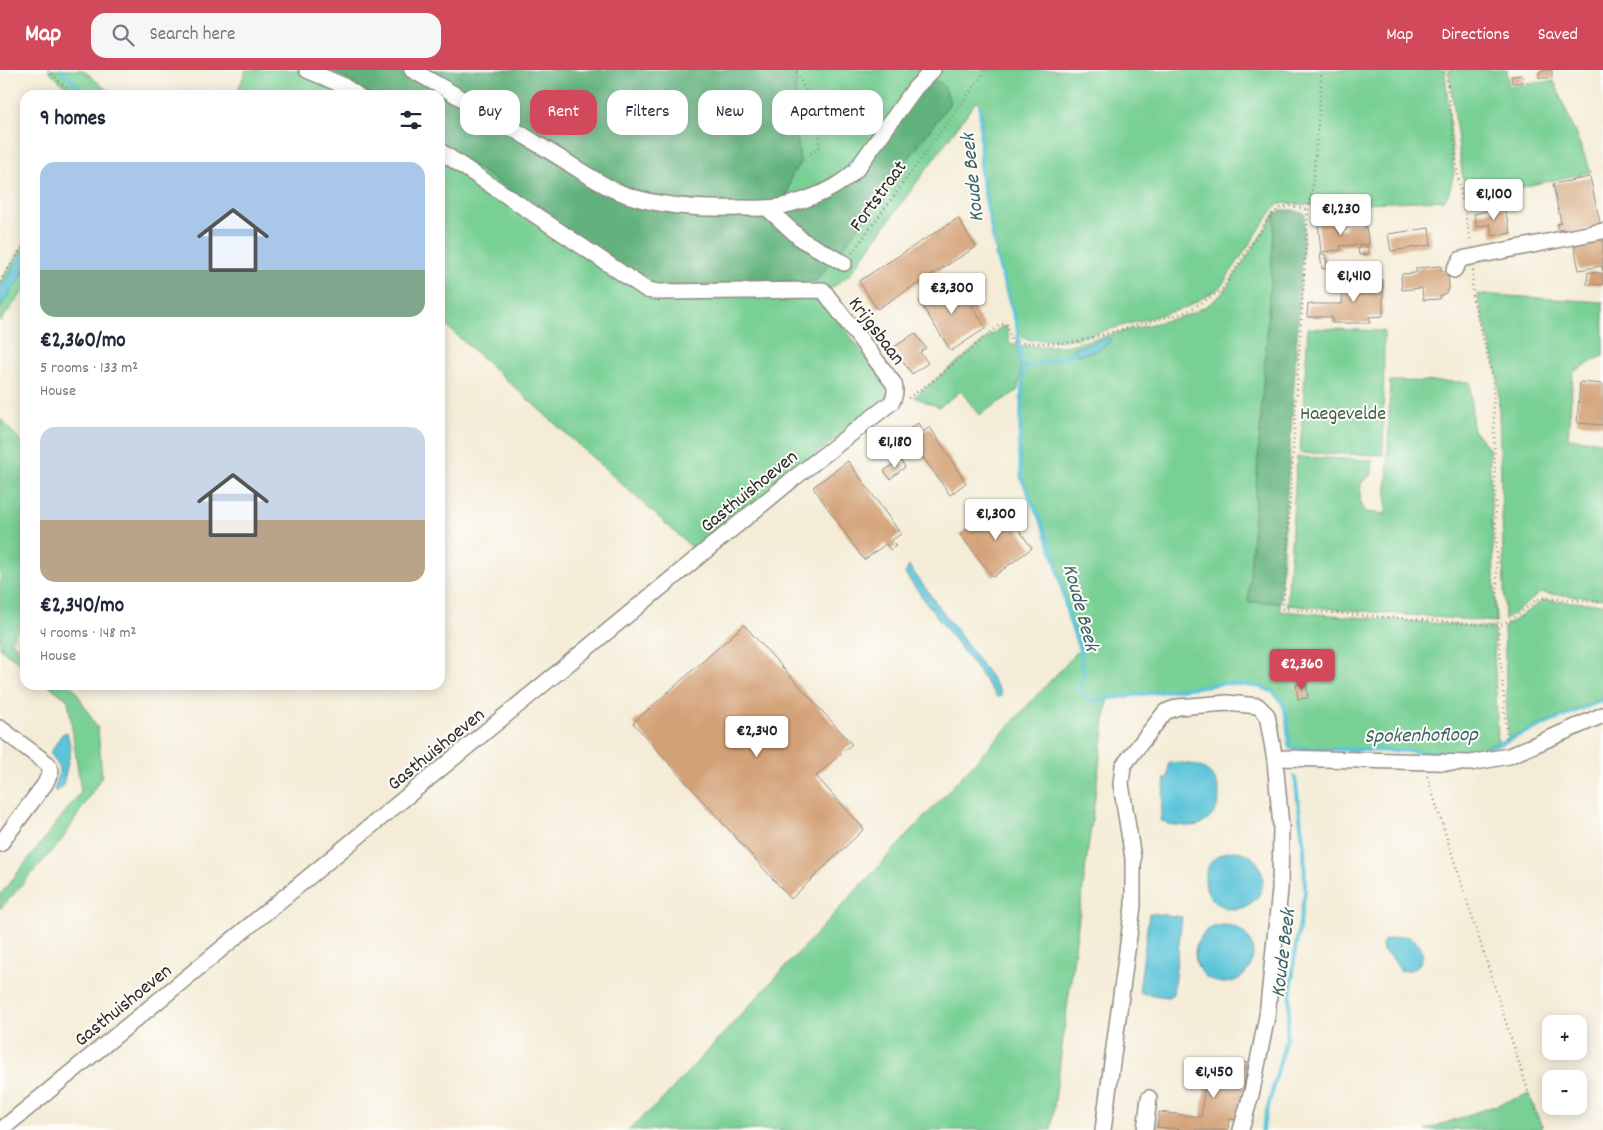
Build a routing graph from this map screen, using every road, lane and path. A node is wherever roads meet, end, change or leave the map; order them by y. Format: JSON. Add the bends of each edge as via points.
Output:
{"nodes":[{"id":1,"x":48,"y":70,"type":"edge"},
{"id":2,"x":307,"y":70,"type":"edge"},
{"id":3,"x":412,"y":70,"type":"edge"},
{"id":4,"x":796,"y":70,"type":"edge"},
{"id":5,"x":933,"y":70,"type":"edge"},
{"id":6,"x":986,"y":70,"type":"edge"},
{"id":7,"x":1322,"y":70,"type":"edge"},
{"id":8,"x":1446,"y":70,"type":"edge"},
{"id":9,"x":69,"y":90,"type":"edge"},
{"id":10,"x":350,"y":90,"type":"edge"},
{"id":11,"x":445,"y":154,"type":"edge"},
{"id":12,"x":786,"y":205,"type":"junction"},
{"id":13,"x":768,"y":208,"type":"junction"},
{"id":14,"x":1308,"y":210,"type":"junction"},
{"id":15,"x":1603,"y":231,"type":"edge"},
{"id":16,"x":20,"y":251,"type":"edge"},
{"id":17,"x":1474,"y":256,"type":"junction"},
{"id":18,"x":844,"y":263,"type":"joint"},
{"id":19,"x":1454,"y":270,"type":"dead end"},
{"id":20,"x":0,"y":282,"type":"edge"},
{"id":21,"x":895,"y":396,"type":"junction"},
{"id":22,"x":1603,"y":602,"type":"edge"},
{"id":23,"x":1498,"y":626,"type":"junction"},
{"id":24,"x":1603,"y":714,"type":"edge"},
{"id":25,"x":0,"y":728,"type":"edge"},
{"id":26,"x":1508,"y":756,"type":"junction"},
{"id":27,"x":1275,"y":760,"type":"junction"},
{"id":28,"x":1425,"y":762,"type":"junction"},
{"id":29,"x":0,"y":844,"type":"edge"},
{"id":30,"x":1149,"y":1098,"type":"dead end"},
{"id":31,"x":0,"y":1130,"type":"edge"},
{"id":32,"x":1103,"y":1130,"type":"edge"},
{"id":33,"x":1145,"y":1130,"type":"edge"},
{"id":34,"x":1241,"y":1130,"type":"edge"},
{"id":35,"x":1543,"y":1130,"type":"edge"}],
"edges":[{"from":1,"to":9,"type":"path"},
{"from":2,"to":10,"type":"street"},
{"from":3,"to":13,"type":"street","via":[[614,190],[643,200],[682,207]]},
{"from":4,"to":12,"type":"path","via":[[820,120],[819,147],[800,162],[791,176]]},
{"from":5,"to":12,"type":"street","via":[[915,88],[849,177],[817,195]]},
{"from":6,"to":18,"type":"path","name":"Fortstraat"},
{"from":7,"to":14,"type":"path"},
{"from":8,"to":17,"type":"path","via":[[1458,178]]},
{"from":11,"to":21,"type":"street","name":"Krijgsbaan","via":[[647,290],[824,290],[894,384]]},
{"from":12,"to":13,"type":"street"},
{"from":13,"to":18,"type":"street","via":[[802,240]]},
{"from":14,"to":21,"type":"path","via":[[1290,205],[1280,207],[1270,216],[1221,291],[1186,312],[1065,343],[1016,343],[1011,340],[1007,324],[1001,324],[929,384],[908,398]]},
{"from":14,"to":23,"type":"path","via":[[1283,609]]},
{"from":15,"to":17,"type":"street"},
{"from":16,"to":20,"type":"path"},
{"from":17,"to":19,"type":"street","via":[[1462,259]]},
{"from":17,"to":23,"type":"path","via":[[1472,295],[1494,377]]},
{"from":21,"to":31,"type":"street","name":"Gasthuishoeven","via":[[892,402],[793,479]]},
{"from":22,"to":23,"type":"path","via":[[1544,598]]},
{"from":23,"to":26,"type":"path"},
{"from":24,"to":26,"type":"street"},
{"from":25,"to":29,"type":"street","via":[[48,764],[52,771]]},
{"from":26,"to":28,"type":"street","via":[[1470,763]]},
{"from":27,"to":28,"type":"street"},
{"from":27,"to":32,"type":"street","via":[[1267,715],[1258,706],[1228,703],[1178,707],[1165,712],[1123,766],[1120,784],[1133,858],[1133,906]]},
{"from":27,"to":34,"type":"street","via":[[1281,826],[1280,890],[1268,1016]]},
{"from":28,"to":35,"type":"path"},
{"from":30,"to":33,"type":"street"}]}
